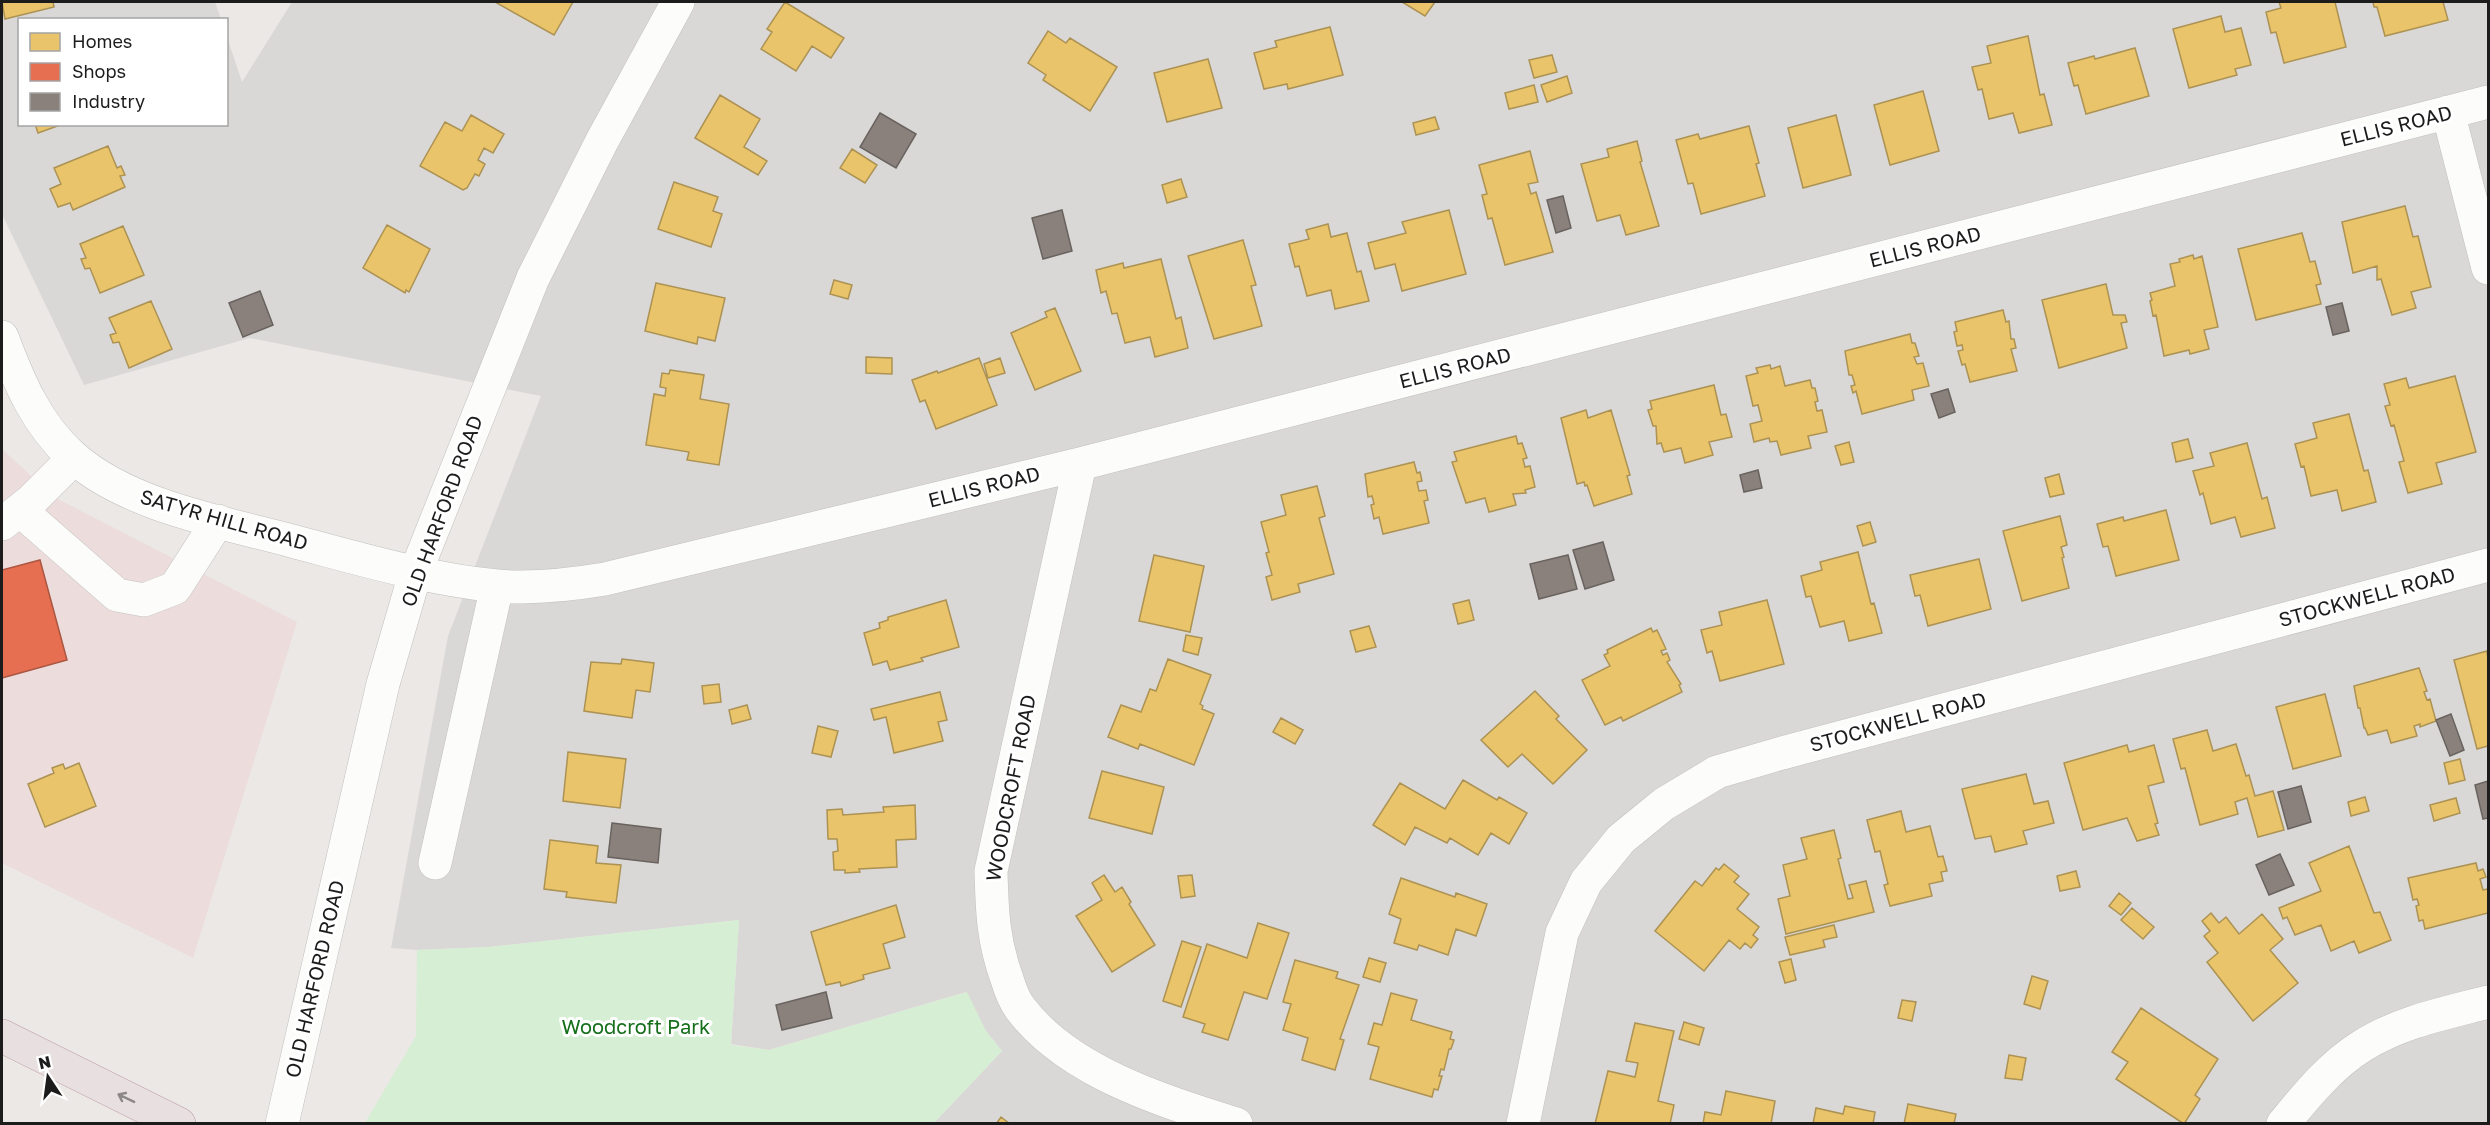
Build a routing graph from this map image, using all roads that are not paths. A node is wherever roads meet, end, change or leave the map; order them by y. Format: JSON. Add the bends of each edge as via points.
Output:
{"nodes":[{"id":1,"x":678,"y":2,"type":"edge"},
{"id":2,"x":2488,"y":102,"type":"edge"},
{"id":3,"x":2448,"y":112,"type":"junction"},
{"id":4,"x":2488,"y":268,"type":"edge"},
{"id":5,"x":2,"y":337,"type":"edge"},
{"id":6,"x":74,"y":458,"type":"junction"},
{"id":7,"x":1080,"y":464,"type":"junction"},
{"id":8,"x":11,"y":517,"type":"edge"},
{"id":9,"x":218,"y":521,"type":"junction"},
{"id":10,"x":2488,"y":565,"type":"edge"},
{"id":11,"x":415,"y":574,"type":"junction"},
{"id":12,"x":496,"y":586,"type":"junction"},
{"id":13,"x":435,"y":863,"type":"dead end"},
{"id":14,"x":2488,"y":1002,"type":"edge"},
{"id":15,"x":2,"y":1036,"type":"edge"},
{"id":16,"x":179,"y":1124,"type":"edge"},
{"id":17,"x":282,"y":1124,"type":"edge"},
{"id":18,"x":1236,"y":1124,"type":"edge"},
{"id":19,"x":1523,"y":1124,"type":"edge"},
{"id":20,"x":2283,"y":1124,"type":"edge"}],
"edges":[{"from":1,"to":11,"type":"street","name":"OLD HARFORD ROAD","via":[[533,278]]},
{"from":2,"to":3,"type":"street","name":"ELLIS ROAD"},
{"from":3,"to":4,"type":"street"},
{"from":3,"to":7,"type":"street","name":"ELLIS ROAD"},
{"from":5,"to":6,"type":"street","name":"SATYR HILL ROAD","via":[[33,411]]},
{"from":6,"to":8,"type":"street"},
{"from":6,"to":9,"type":"street","name":"SATYR HILL ROAD","via":[[125,490]]},
{"from":7,"to":12,"type":"street","name":"ELLIS ROAD","via":[[605,579],[556,587]]},
{"from":7,"to":18,"type":"street","name":"WOODCROFT ROAD","via":[[991,871],[992,924],[998,954],[1019,1008],[1056,1047],[1106,1074],[1185,1108]]},
{"from":8,"to":9,"type":"street","via":[[117,595],[144,600],[175,588]]},
{"from":9,"to":11,"type":"street","name":"SATYR HILL ROAD"},
{"from":10,"to":19,"type":"street","name":"STOCKWELL ROAD","via":[[1717,772],[1664,804],[1621,839],[1586,882],[1562,933]]},
{"from":11,"to":12,"type":"street","name":"ELLIS ROAD"},
{"from":11,"to":17,"type":"street","name":"OLD HARFORD ROAD","via":[[383,684]]},
{"from":12,"to":13,"type":"street"},
{"from":14,"to":20,"type":"street","via":[[2410,1023],[2362,1046],[2317,1084]]},
{"from":16,"to":15,"type":"highway","one_way":true}]}
